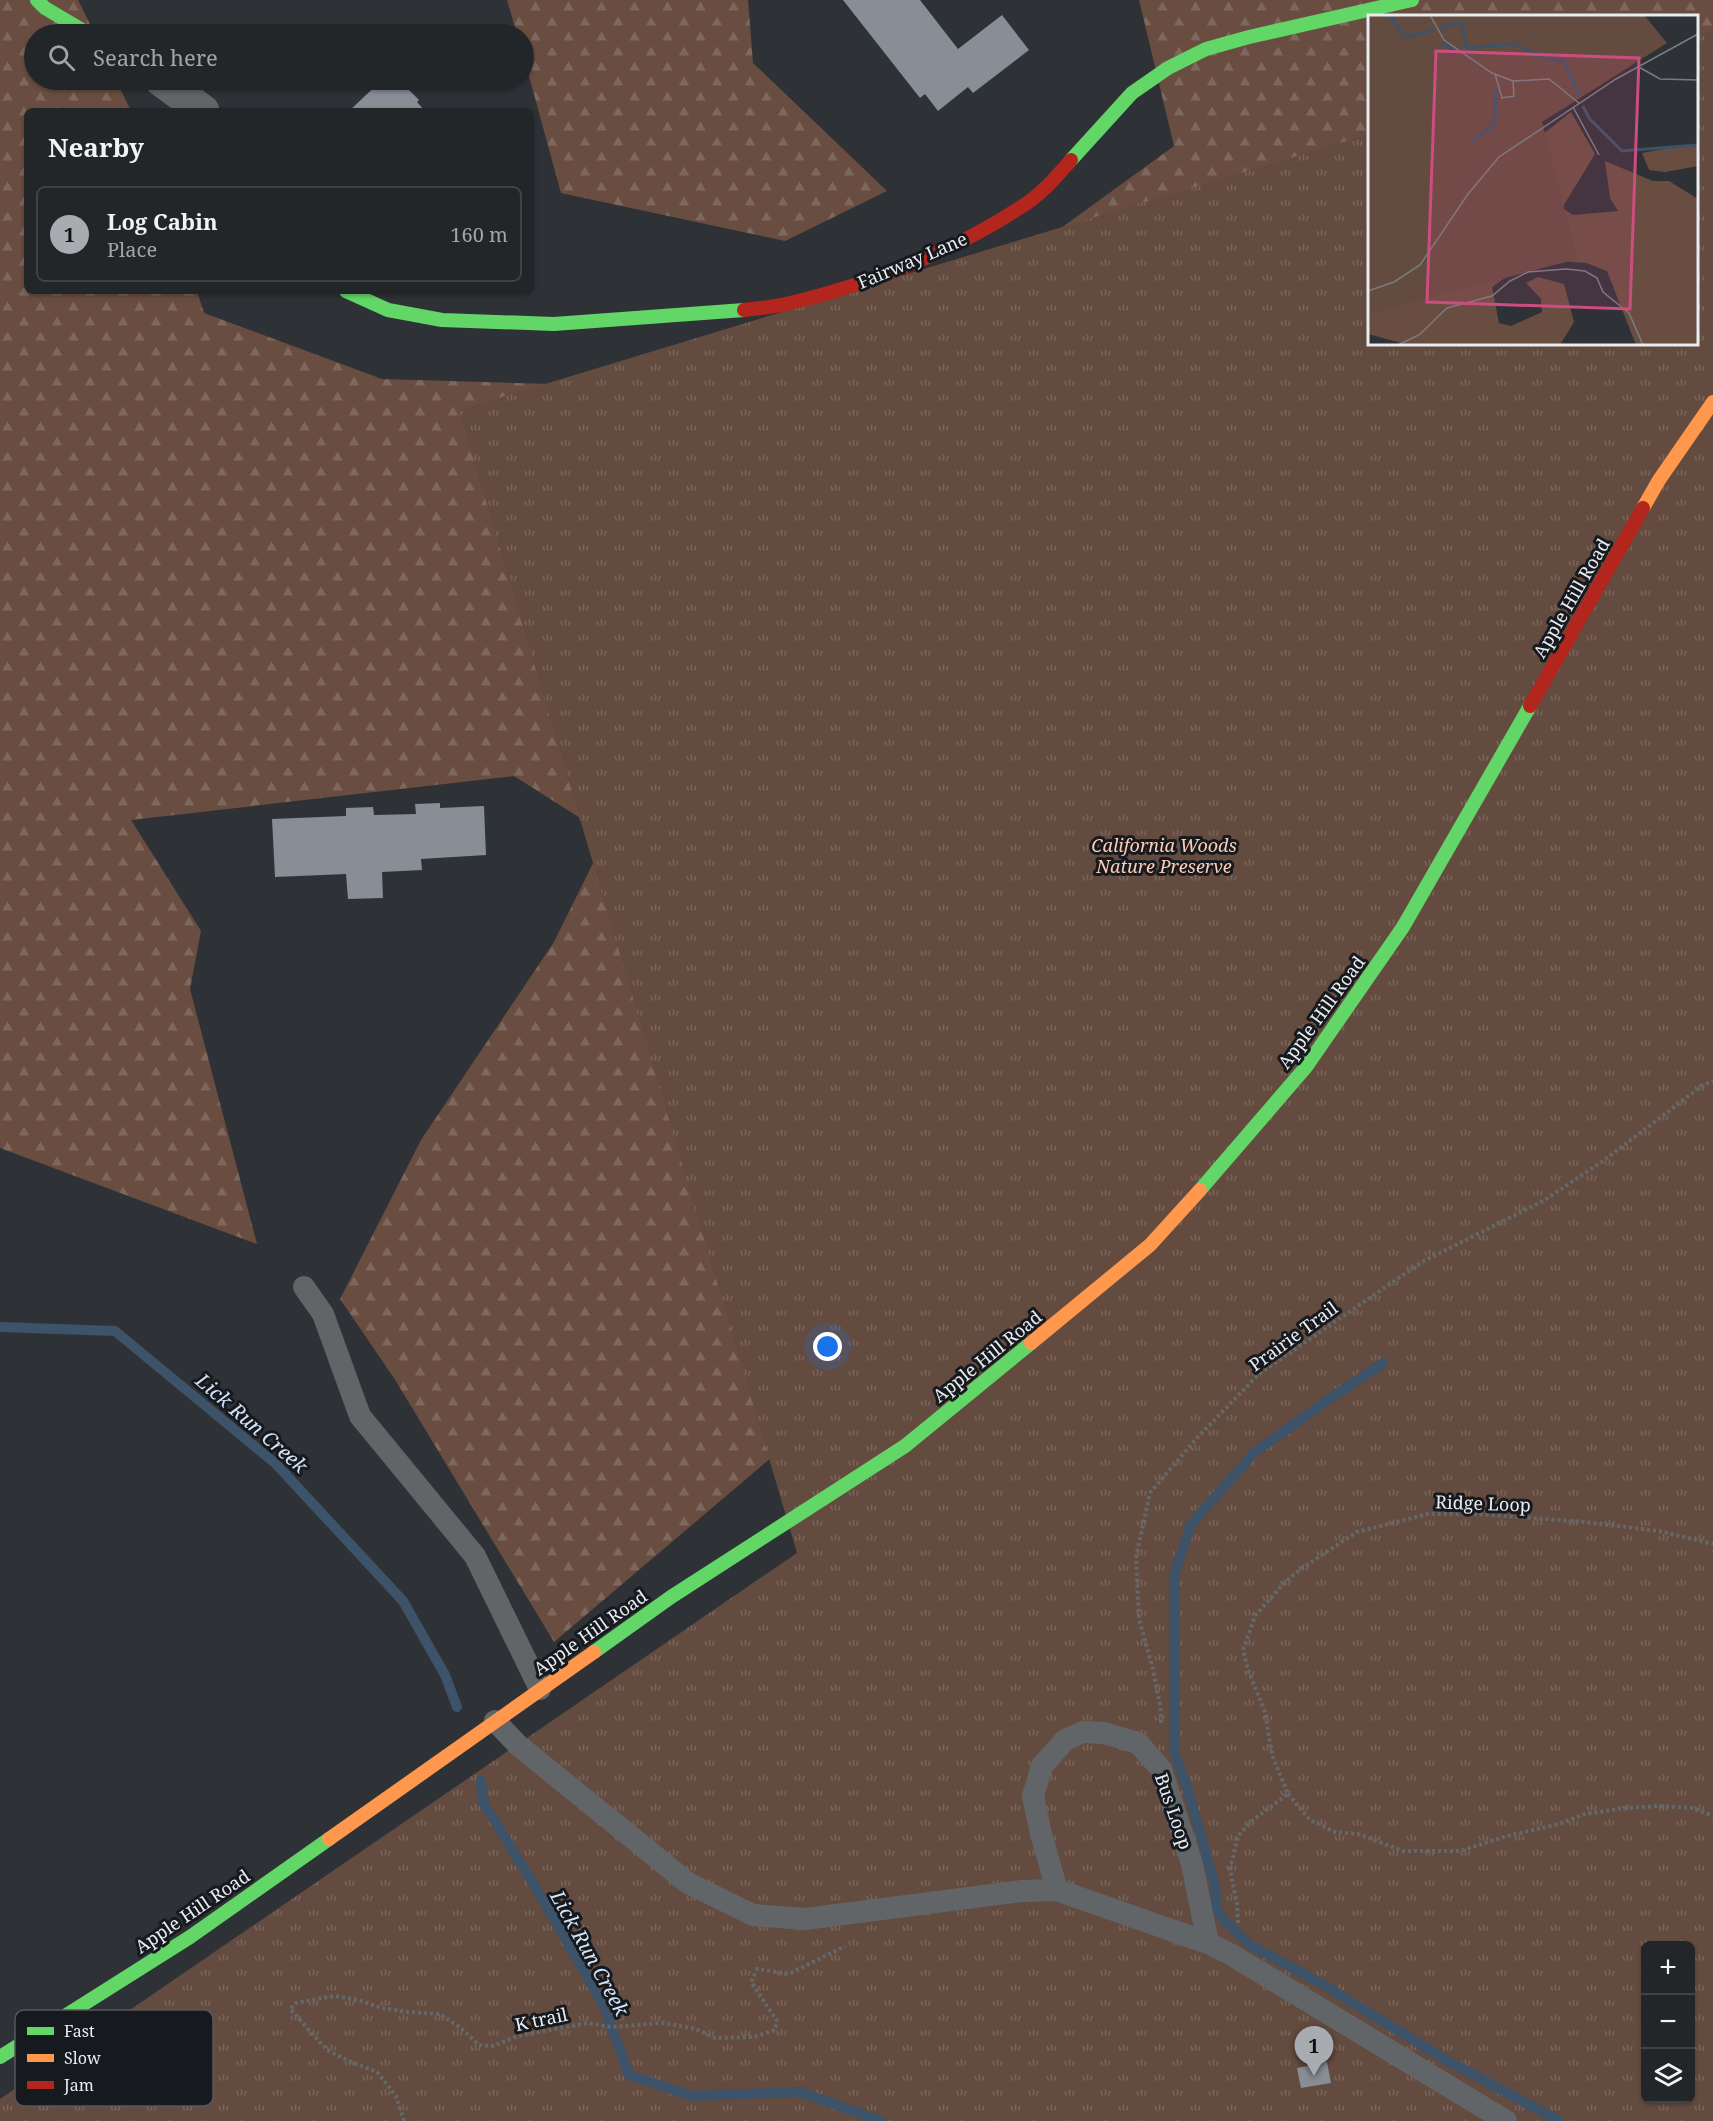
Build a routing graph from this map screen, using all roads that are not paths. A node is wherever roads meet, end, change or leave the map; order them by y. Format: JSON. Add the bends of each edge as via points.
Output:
{"nodes":[{"id":1,"x":37,"y":0,"type":"edge"},
{"id":2,"x":1412,"y":0,"type":"edge"},
{"id":3,"x":72,"y":24,"type":"edge"},
{"id":4,"x":175,"y":90,"type":"edge"},
{"id":5,"x":199,"y":108,"type":"edge"},
{"id":6,"x":353,"y":294,"type":"edge"},
{"id":7,"x":1713,"y":402,"type":"edge"},
{"id":8,"x":304,"y":1287,"type":"dead end"},
{"id":9,"x":540,"y":1689,"type":"junction"},
{"id":10,"x":495,"y":1721,"type":"junction"},
{"id":11,"x":1057,"y":1890,"type":"junction"},
{"id":12,"x":1208,"y":1943,"type":"junction"},
{"id":13,"x":70,"y":2010,"type":"edge"},
{"id":14,"x":1506,"y":2121,"type":"edge"}],
"edges":[{"from":1,"to":3,"type":"street"},
{"from":2,"to":6,"type":"street","name":"Fairway Lane","via":[[1206,49],[1168,68],[1132,93],[1046,188],[1022,207],[956,244],[872,280],[788,304],[554,324],[442,320],[388,310]]},
{"from":4,"to":5,"type":"street"},
{"from":7,"to":9,"type":"street","name":"Apple Hill Road","via":[[1659,480],[1403,927],[1306,1067],[1229,1159],[1150,1245],[905,1446],[671,1597]]},
{"from":8,"to":9,"type":"lane","via":[[323,1314],[360,1416],[475,1556]]},
{"from":9,"to":10,"type":"street","name":"Apple Hill Road"},
{"from":10,"to":11,"type":"lane","via":[[518,1745],[688,1883],[753,1915],[805,1919],[1022,1891]]},
{"from":10,"to":13,"type":"street","name":"Apple Hill Road","via":[[190,1936]]},
{"from":11,"to":12,"type":"lane"},
{"from":11,"to":12,"type":"lane","name":"Bus Loop","via":[[1033,1796],[1042,1766],[1065,1740],[1083,1732],[1104,1733],[1138,1743],[1161,1769],[1192,1864]]},
{"from":12,"to":14,"type":"lane"}]}
